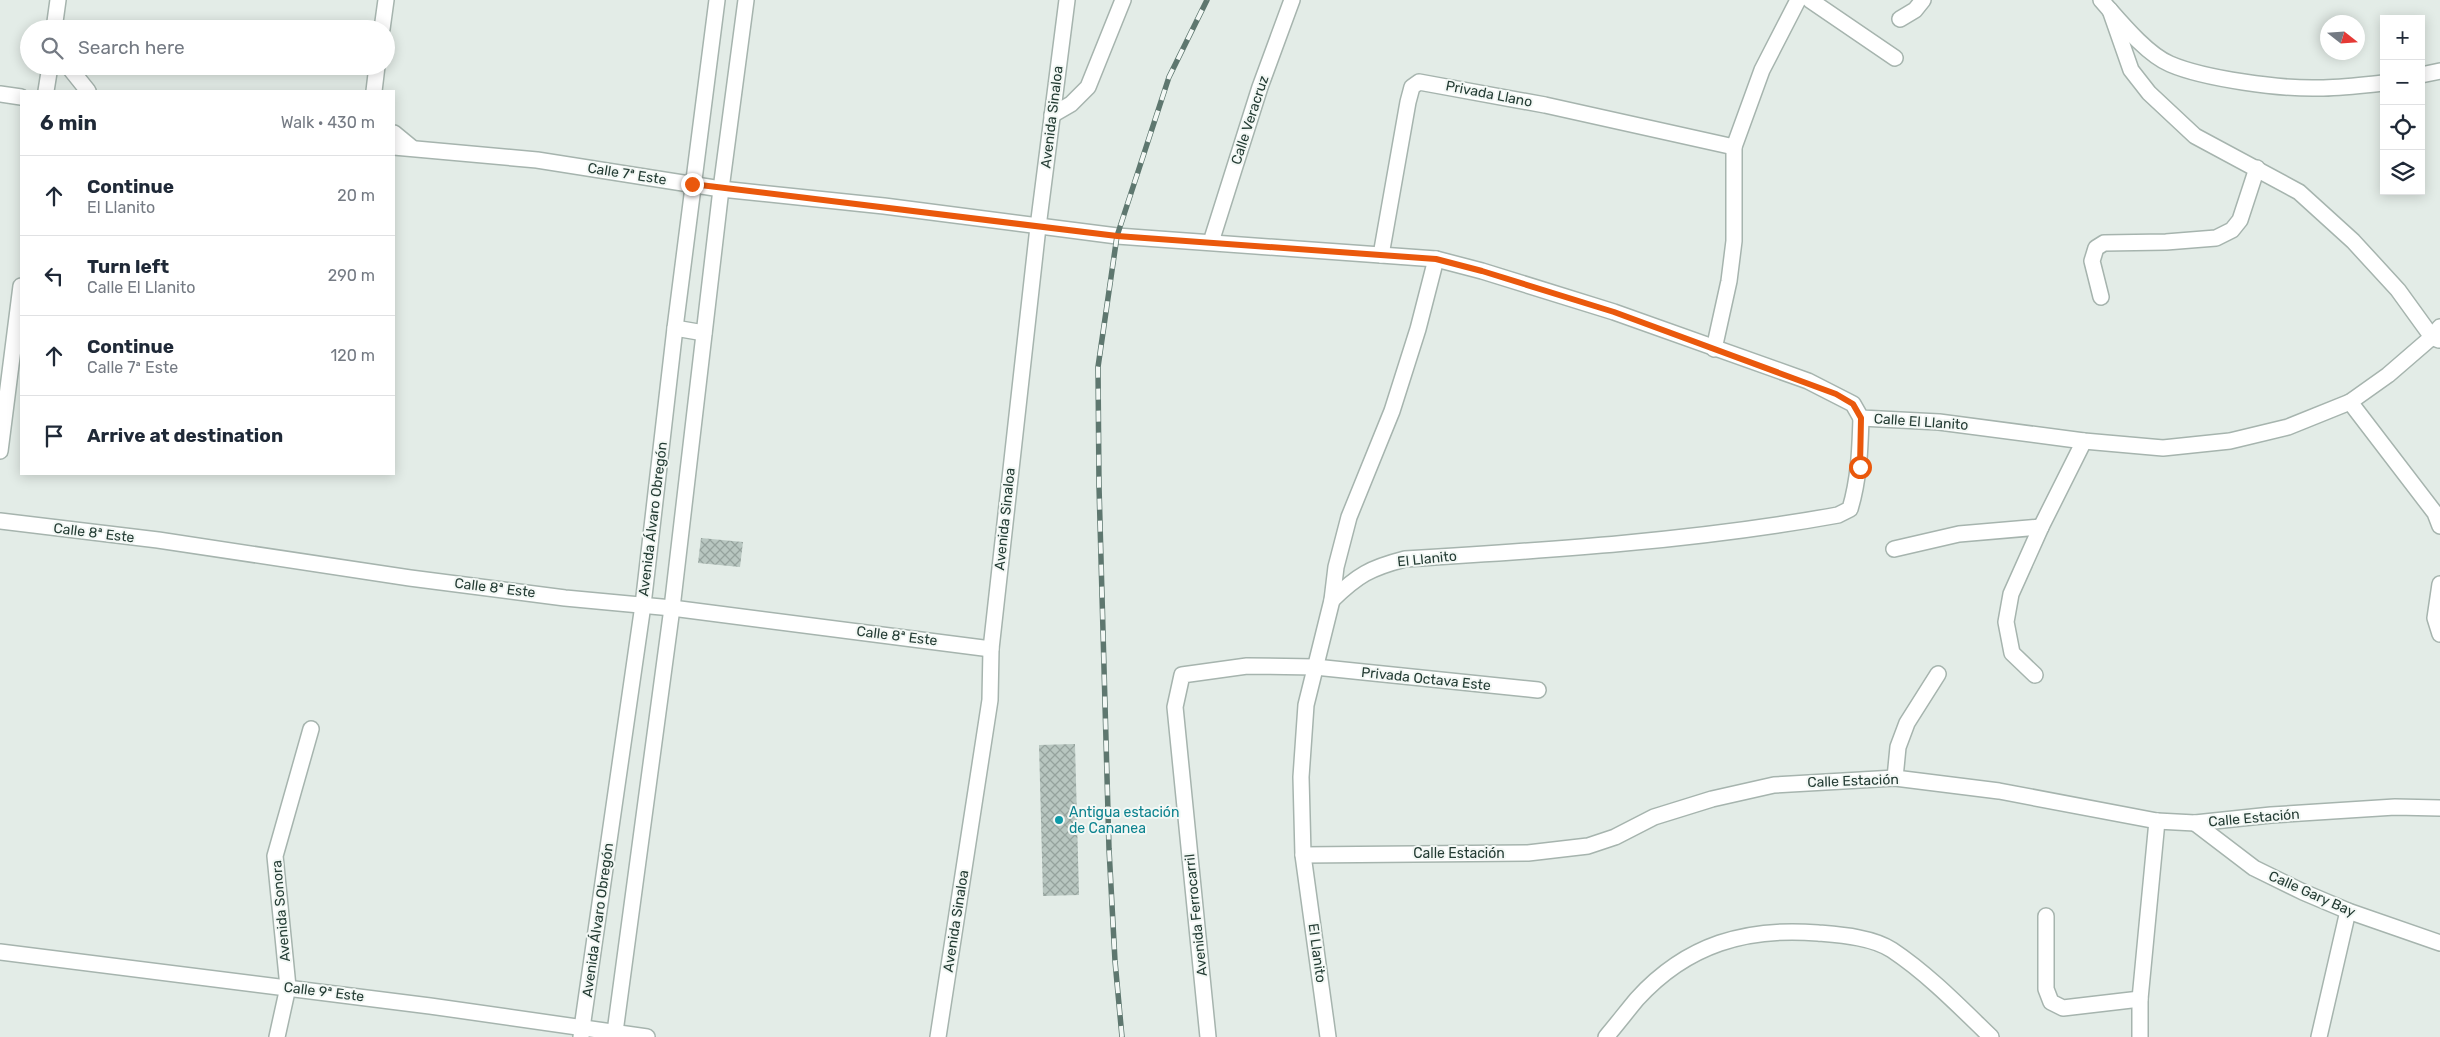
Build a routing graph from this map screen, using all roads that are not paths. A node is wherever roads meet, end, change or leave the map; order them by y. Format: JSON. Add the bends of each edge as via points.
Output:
{"nodes":[{"id":1,"x":58,"y":0,"type":"edge"},
{"id":2,"x":386,"y":0,"type":"edge"},
{"id":3,"x":717,"y":0,"type":"edge"},
{"id":4,"x":746,"y":0,"type":"edge"},
{"id":5,"x":1067,"y":0,"type":"edge"},
{"id":6,"x":1123,"y":0,"type":"edge"},
{"id":7,"x":1292,"y":0,"type":"edge"},
{"id":8,"x":1798,"y":0,"type":"edge"},
{"id":9,"x":1810,"y":0,"type":"edge"},
{"id":10,"x":1923,"y":0,"type":"edge"},
{"id":11,"x":2105,"y":5,"type":"edge"},
{"id":12,"x":1900,"y":19,"type":"dead end"},
{"id":13,"x":55,"y":20,"type":"edge"},
{"id":14,"x":383,"y":20,"type":"edge"},
{"id":15,"x":1895,"y":58,"type":"dead end"},
{"id":16,"x":2440,"y":71,"type":"edge"},
{"id":17,"x":2425,"y":74,"type":"edge"},
{"id":18,"x":49,"y":75,"type":"edge"},
{"id":19,"x":75,"y":75,"type":"edge"},
{"id":20,"x":376,"y":75,"type":"edge"},
{"id":21,"x":2380,"y":83,"type":"edge"},
{"id":22,"x":46,"y":90,"type":"edge"},
{"id":23,"x":87,"y":90,"type":"edge"},
{"id":24,"x":374,"y":90,"type":"edge"},
{"id":25,"x":0,"y":94,"type":"edge"},
{"id":26,"x":20,"y":98,"type":"edge"},
{"id":27,"x":1052,"y":115,"type":"junction"},
{"id":28,"x":395,"y":135,"type":"edge"},
{"id":29,"x":395,"y":147,"type":"edge"},
{"id":30,"x":411,"y":147,"type":"junction"},
{"id":31,"x":1734,"y":147,"type":"junction"},
{"id":32,"x":2257,"y":168,"type":"junction"},
{"id":33,"x":692,"y":184,"type":"junction"},
{"id":34,"x":721,"y":189,"type":"junction"},
{"id":35,"x":1038,"y":227,"type":"junction"},
{"id":36,"x":1211,"y":242,"type":"junction"},
{"id":37,"x":1380,"y":255,"type":"junction"},
{"id":38,"x":1436,"y":259,"type":"junction"},
{"id":39,"x":20,"y":294,"type":"edge"},
{"id":40,"x":2101,"y":297,"type":"dead end"},
{"id":41,"x":675,"y":328,"type":"junction"},
{"id":42,"x":704,"y":334,"type":"junction"},
{"id":43,"x":2437,"y":335,"type":"edge"},
{"id":44,"x":1714,"y":349,"type":"junction"},
{"id":45,"x":2350,"y":402,"type":"junction"},
{"id":46,"x":1861,"y":418,"type":"junction"},
{"id":47,"x":2084,"y":441,"type":"junction"},
{"id":48,"x":0,"y":451,"type":"edge"},
{"id":49,"x":0,"y":521,"type":"edge"},
{"id":50,"x":2440,"y":526,"type":"edge"},
{"id":51,"x":2041,"y":527,"type":"junction"},
{"id":52,"x":1894,"y":549,"type":"dead end"},
{"id":53,"x":2440,"y":584,"type":"edge"},
{"id":54,"x":1332,"y":600,"type":"junction"},
{"id":55,"x":643,"y":605,"type":"junction"},
{"id":56,"x":672,"y":608,"type":"junction"},
{"id":57,"x":2440,"y":634,"type":"edge"},
{"id":58,"x":991,"y":649,"type":"junction"},
{"id":59,"x":1315,"y":667,"type":"junction"},
{"id":60,"x":1182,"y":674,"type":"joint"},
{"id":61,"x":1938,"y":674,"type":"dead end"},
{"id":62,"x":2035,"y":675,"type":"dead end"},
{"id":63,"x":1538,"y":690,"type":"dead end"},
{"id":64,"x":311,"y":729,"type":"dead end"},
{"id":65,"x":1895,"y":778,"type":"junction"},
{"id":66,"x":2440,"y":808,"type":"edge"},
{"id":67,"x":2157,"y":821,"type":"junction"},
{"id":68,"x":2195,"y":824,"type":"junction"},
{"id":69,"x":1303,"y":856,"type":"junction"},
{"id":70,"x":2348,"y":911,"type":"junction"},
{"id":71,"x":2046,"y":916,"type":"dead end"},
{"id":72,"x":2440,"y":943,"type":"edge"},
{"id":73,"x":0,"y":952,"type":"edge"},
{"id":74,"x":288,"y":987,"type":"junction"},
{"id":75,"x":2140,"y":999,"type":"junction"},
{"id":76,"x":582,"y":1032,"type":"edge"},
{"id":77,"x":614,"y":1034,"type":"edge"},
{"id":78,"x":277,"y":1037,"type":"edge"},
{"id":79,"x":647,"y":1037,"type":"edge"},
{"id":80,"x":938,"y":1037,"type":"edge"},
{"id":81,"x":1208,"y":1037,"type":"edge"},
{"id":82,"x":1328,"y":1037,"type":"edge"},
{"id":83,"x":1606,"y":1037,"type":"edge"},
{"id":84,"x":1992,"y":1037,"type":"edge"},
{"id":85,"x":2140,"y":1037,"type":"edge"},
{"id":86,"x":2319,"y":1037,"type":"edge"}],
"edges":[{"from":1,"to":13,"type":"street"},
{"from":2,"to":14,"type":"street"},
{"from":3,"to":33,"type":"street","name":"Avenida Álvaro Obregón"},
{"from":4,"to":34,"type":"street","name":"Avenida Álvaro Obregón"},
{"from":5,"to":27,"type":"street","name":"Avenida Sinaloa"},
{"from":6,"to":27,"type":"street","via":[[1088,87],[1071,104]]},
{"from":7,"to":36,"type":"street","name":"Calle Veracruz","via":[[1260,87]]},
{"from":8,"to":31,"type":"street","via":[[1762,70]]},
{"from":9,"to":15,"type":"street"},
{"from":10,"to":12,"type":"street","via":[[1915,10]]},
{"from":11,"to":21,"type":"street","via":[[2139,41],[2169,64],[2212,76],[2265,85],[2319,88]]},
{"from":11,"to":32,"type":"street","via":[[2131,70],[2148,93],[2195,136]]},
{"from":16,"to":17,"type":"street"},
{"from":18,"to":22,"type":"street"},
{"from":19,"to":23,"type":"street"},
{"from":20,"to":24,"type":"street"},
{"from":25,"to":26,"type":"street"},
{"from":27,"to":35,"type":"street","name":"Avenida Sinaloa"},
{"from":28,"to":30,"type":"street"},
{"from":29,"to":30,"type":"street","name":"Calle 7ª Este"},
{"from":30,"to":33,"type":"street","name":"Calle 7ª Este","via":[[537,160]]},
{"from":31,"to":37,"type":"street","name":"Privada Llano","via":[[1545,104],[1419,82],[1412,87],[1408,102]]},
{"from":31,"to":44,"type":"street","via":[[1734,241]]},
{"from":32,"to":40,"type":"street","via":[[2240,220],[2232,230],[2216,238],[2104,243],[2096,248],[2092,261]]},
{"from":32,"to":43,"type":"street","via":[[2299,192],[2353,241]]},
{"from":33,"to":34,"type":"street","name":"Calle 7ª Este"},
{"from":33,"to":41,"type":"street","name":"Avenida Álvaro Obregón"},
{"from":34,"to":35,"type":"street","name":"Calle 7ª Este","via":[[884,206]]},
{"from":34,"to":42,"type":"street","name":"Avenida Álvaro Obregón"},
{"from":35,"to":36,"type":"street","name":"Calle El Llanito"},
{"from":35,"to":58,"type":"street","name":"Avenida Sinaloa"},
{"from":36,"to":37,"type":"street","name":"Calle El Llanito"},
{"from":37,"to":38,"type":"street","name":"Calle El Llanito"},
{"from":38,"to":44,"type":"street","name":"Calle El Llanito","via":[[1560,294]]},
{"from":38,"to":54,"type":"street","via":[[1392,411],[1349,517],[1336,567]]},
{"from":39,"to":48,"type":"street"},
{"from":41,"to":42,"type":"street"},
{"from":41,"to":55,"type":"street","name":"Avenida Álvaro Obregón"},
{"from":42,"to":56,"type":"street","name":"Avenida Álvaro Obregón"},
{"from":43,"to":45,"type":"street","name":"Calle El Llanito"},
{"from":44,"to":46,"type":"street","name":"Calle El Llanito","via":[[1836,394],[1853,404]]},
{"from":45,"to":47,"type":"street","name":"Calle El Llanito","via":[[2288,427],[2230,441],[2163,448]]},
{"from":45,"to":50,"type":"street","via":[[2435,513]]},
{"from":46,"to":47,"type":"street","name":"Calle El Llanito","via":[[1938,422]]},
{"from":46,"to":54,"type":"street","name":"El Llanito","via":[[1860,467],[1854,494],[1850,509],[1838,515],[1726,534],[1405,560],[1375,567],[1350,583]]},
{"from":47,"to":51,"type":"street"},
{"from":49,"to":55,"type":"street","name":"Calle 8ª Este","via":[[158,540],[410,578]]},
{"from":51,"to":52,"type":"street","via":[[1959,534]]},
{"from":51,"to":62,"type":"street","via":[[2011,594],[2006,622],[2012,653]]},
{"from":53,"to":57,"type":"street","via":[[2435,618]]},
{"from":54,"to":59,"type":"street","name":"El Llanito"},
{"from":55,"to":56,"type":"street","name":"Calle 8ª Este"},
{"from":55,"to":76,"type":"street","name":"Avenida Álvaro Obregón"},
{"from":56,"to":58,"type":"street","name":"Calle 8ª Este"},
{"from":56,"to":77,"type":"street","name":"Avenida Álvaro Obregón"},
{"from":58,"to":80,"type":"street","name":"Avenida Sinaloa","via":[[990,700]]},
{"from":59,"to":60,"type":"street","name":"Privada Octava Este","via":[[1247,666]]},
{"from":59,"to":63,"type":"street","name":"Privada Octava Este"},
{"from":59,"to":69,"type":"street","name":"El Llanito","via":[[1305,714]]},
{"from":60,"to":81,"type":"street","name":"Avenida Ferrocarril","via":[[1175,707]]},
{"from":61,"to":65,"type":"street","via":[[1907,723],[1898,747]]},
{"from":64,"to":74,"type":"street","name":"Avenida Sonora","via":[[275,856]]},
{"from":65,"to":67,"type":"street","name":"Calle Estación","via":[[1998,791]]},
{"from":65,"to":69,"type":"street","name":"Calle Estación","via":[[1774,785],[1654,817],[1615,837],[1588,846],[1528,852]]},
{"from":66,"to":68,"type":"street","name":"Calle Estación","via":[[2281,814]]},
{"from":67,"to":68,"type":"street","name":"Calle Estación"},
{"from":67,"to":75,"type":"street"},
{"from":68,"to":70,"type":"street","name":"Calle Gary Bay","via":[[2254,868]]},
{"from":69,"to":82,"type":"street","name":"El Llanito"},
{"from":70,"to":72,"type":"street","name":"Calle Gary Bay"},
{"from":70,"to":86,"type":"street"},
{"from":71,"to":75,"type":"street","via":[[2046,990],[2051,1002],[2063,1008]]},
{"from":73,"to":74,"type":"street","name":"Calle 9ª Este"},
{"from":74,"to":76,"type":"street","name":"Calle 9ª Este"},
{"from":74,"to":78,"type":"street","name":"Avenida Sonora"},
{"from":75,"to":85,"type":"street"},
{"from":76,"to":77,"type":"street","name":"Calle 9ª Este"},
{"from":77,"to":79,"type":"street","name":"Calle 9ª Este"},
{"from":83,"to":84,"type":"street","via":[[1638,998],[1672,969],[1707,946],[1758,932],[1791,931],[1842,935],[1880,944],[1947,996]]}]}
